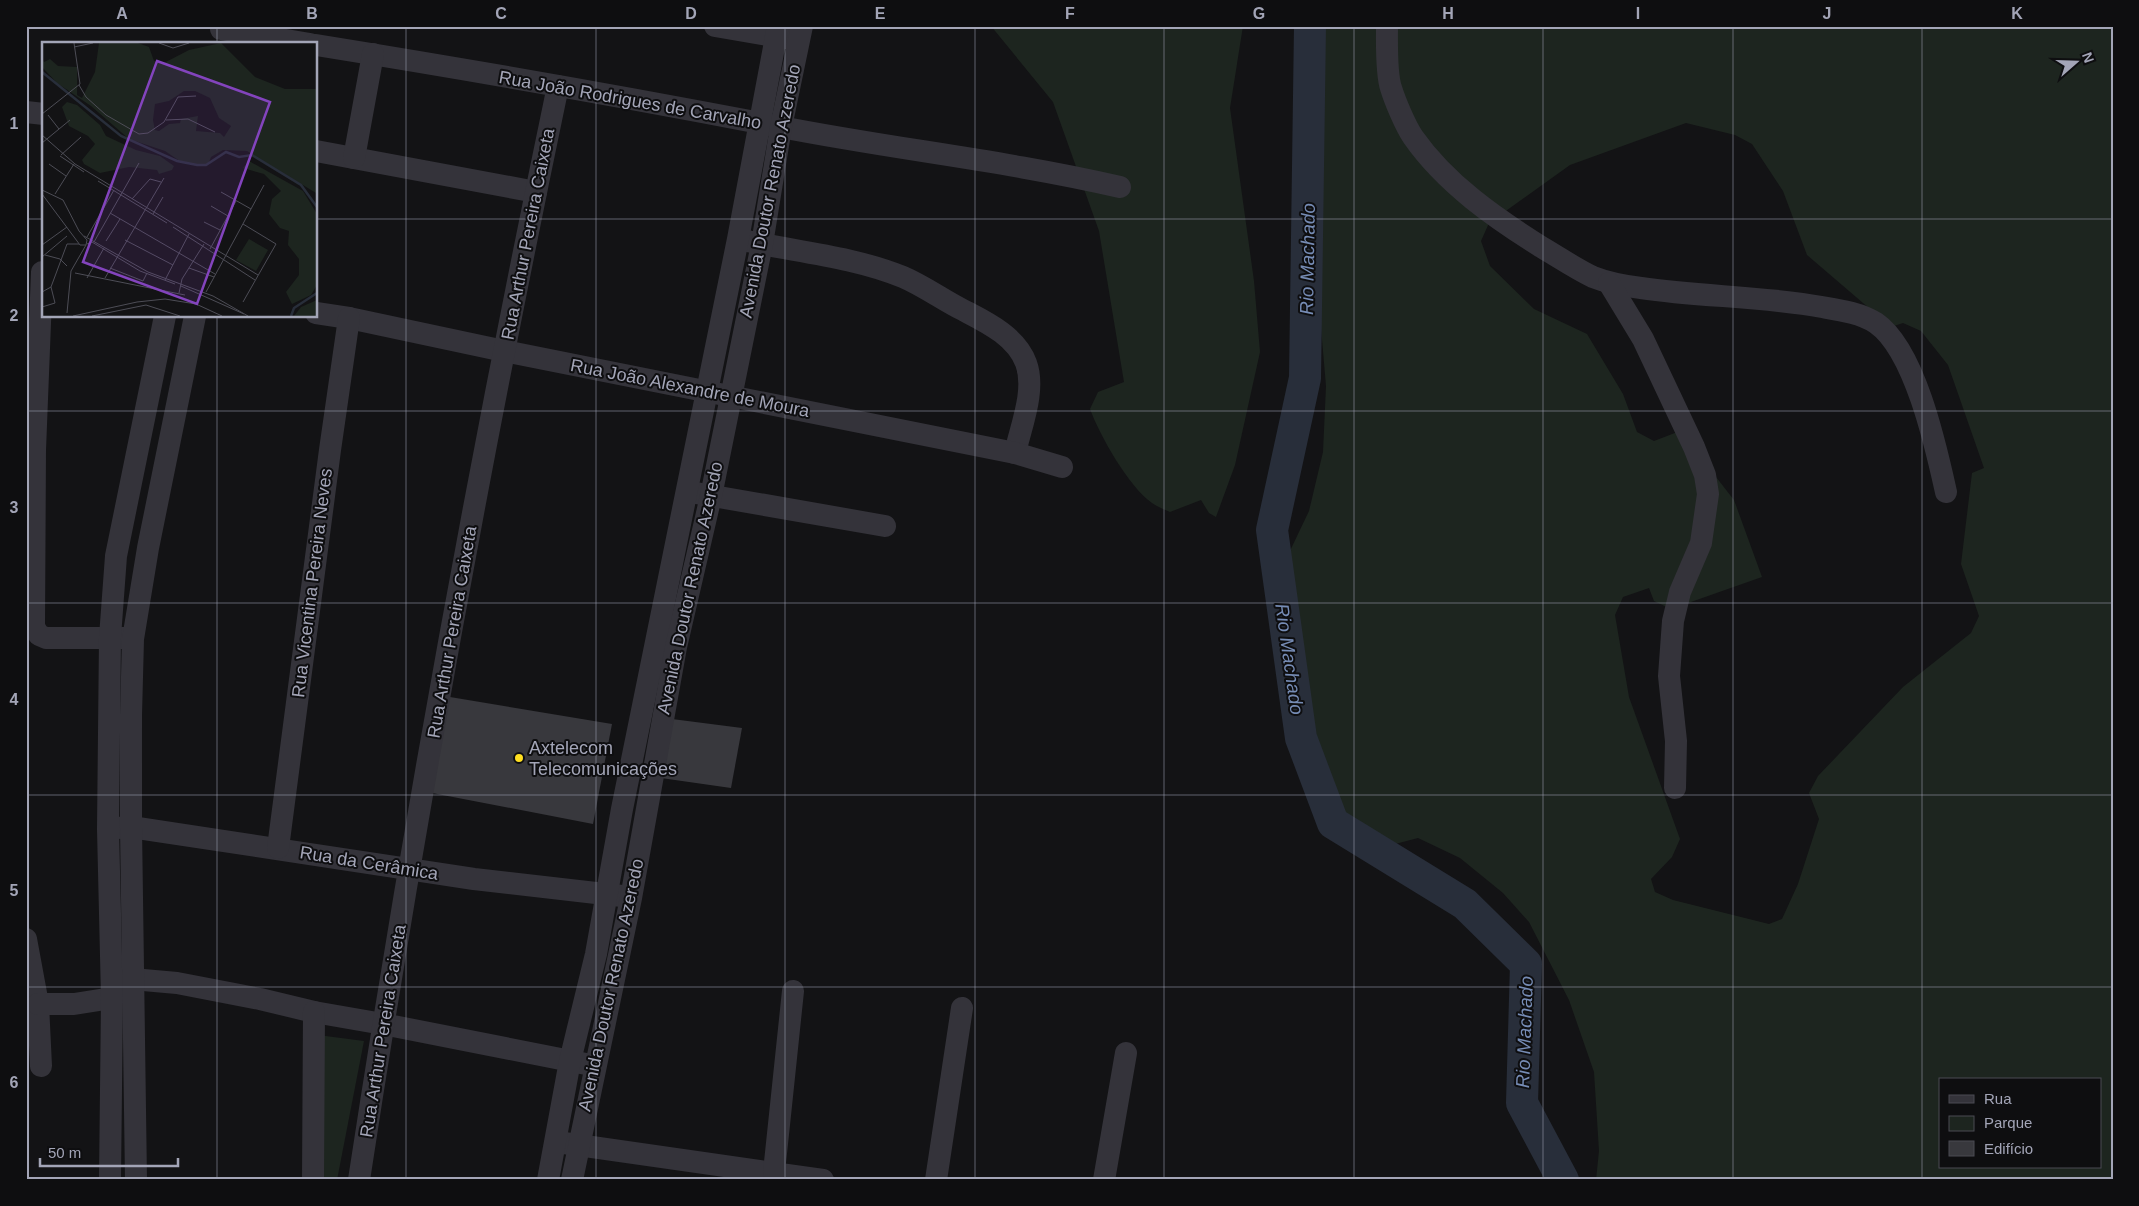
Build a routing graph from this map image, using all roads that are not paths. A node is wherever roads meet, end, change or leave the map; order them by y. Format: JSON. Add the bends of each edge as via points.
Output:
{"nodes":[{"id":1,"x":715,"y":26,"type":"edge"},
{"id":2,"x":1386,"y":26,"type":"edge"},
{"id":3,"x":777,"y":31,"type":"edge"},
{"id":4,"x":220,"y":33,"type":"edge"},
{"id":5,"x":801,"y":33,"type":"edge"},
{"id":6,"x":243,"y":34,"type":"edge"},
{"id":7,"x":297,"y":42,"type":"edge"},
{"id":8,"x":318,"y":45,"type":"edge"},
{"id":9,"x":372,"y":54,"type":"junction"},
{"id":10,"x":558,"y":86,"type":"junction"},
{"id":11,"x":26,"y":112,"type":"edge"},
{"id":12,"x":42,"y":114,"type":"edge"},
{"id":13,"x":759,"y":123,"type":"junction"},
{"id":14,"x":781,"y":127,"type":"junction"},
{"id":15,"x":318,"y":151,"type":"edge"},
{"id":16,"x":354,"y":158,"type":"junction"},
{"id":17,"x":1120,"y":187,"type":"dead end"},
{"id":18,"x":536,"y":192,"type":"junction"},
{"id":19,"x":738,"y":238,"type":"junction"},
{"id":20,"x":762,"y":244,"type":"junction"},
{"id":21,"x":37,"y":272,"type":"edge"},
{"id":22,"x":1609,"y":282,"type":"junction"},
{"id":23,"x":318,"y":313,"type":"edge"},
{"id":24,"x":165,"y":318,"type":"edge"},
{"id":25,"x":195,"y":318,"type":"edge"},
{"id":26,"x":349,"y":318,"type":"junction"},
{"id":27,"x":720,"y":319,"type":"junction"},
{"id":28,"x":745,"y":325,"type":"junction"},
{"id":29,"x":504,"y":351,"type":"junction"},
{"id":30,"x":706,"y":390,"type":"junction"},
{"id":31,"x":731,"y":397,"type":"junction"},
{"id":32,"x":1015,"y":453,"type":"junction"},
{"id":33,"x":693,"y":458,"type":"junction"},
{"id":34,"x":717,"y":463,"type":"junction"},
{"id":35,"x":1062,"y":467,"type":"dead end"},
{"id":36,"x":687,"y":492,"type":"junction"},
{"id":37,"x":1946,"y":492,"type":"dead end"},
{"id":38,"x":711,"y":496,"type":"junction"},
{"id":39,"x":885,"y":526,"type":"dead end"},
{"id":40,"x":676,"y":538,"type":"junction"},
{"id":41,"x":700,"y":543,"type":"junction"},
{"id":42,"x":666,"y":588,"type":"junction"},
{"id":43,"x":689,"y":593,"type":"junction"},
{"id":44,"x":110,"y":637,"type":"junction"},
{"id":45,"x":133,"y":639,"type":"junction"},
{"id":46,"x":666,"y":645,"type":"junction"},
{"id":47,"x":654,"y":711,"type":"junction"},
{"id":48,"x":1675,"y":788,"type":"dead end"},
{"id":49,"x":622,"y":809,"type":"junction"},
{"id":50,"x":646,"y":813,"type":"junction"},
{"id":51,"x":131,"y":827,"type":"junction"},
{"id":52,"x":108,"y":829,"type":"junction"},
{"id":53,"x":278,"y":848,"type":"junction"},
{"id":54,"x":409,"y":870,"type":"junction"},
{"id":55,"x":608,"y":894,"type":"junction"},
{"id":56,"x":631,"y":898,"type":"junction"},
{"id":57,"x":26,"y":939,"type":"edge"},
{"id":58,"x":606,"y":955,"type":"junction"},
{"id":59,"x":132,"y":979,"type":"junction"},
{"id":60,"x":793,"y":991,"type":"dead end"},
{"id":61,"x":112,"y":998,"type":"junction"},
{"id":62,"x":38,"y":1004,"type":"junction"},
{"id":63,"x":583,"y":1006,"type":"junction"},
{"id":64,"x":962,"y":1008,"type":"dead end"},
{"id":65,"x":607,"y":1010,"type":"junction"},
{"id":66,"x":314,"y":1012,"type":"junction"},
{"id":67,"x":383,"y":1024,"type":"junction"},
{"id":68,"x":1126,"y":1053,"type":"dead end"},
{"id":69,"x":570,"y":1062,"type":"junction"},
{"id":70,"x":41,"y":1066,"type":"dead end"},
{"id":71,"x":594,"y":1066,"type":"junction"},
{"id":72,"x":556,"y":1142,"type":"junction"},
{"id":73,"x":578,"y":1145,"type":"junction"},
{"id":74,"x":774,"y":1172,"type":"junction"},
{"id":75,"x":110,"y":1180,"type":"edge"},
{"id":76,"x":136,"y":1180,"type":"edge"},
{"id":77,"x":313,"y":1180,"type":"edge"},
{"id":78,"x":359,"y":1180,"type":"edge"},
{"id":79,"x":548,"y":1180,"type":"edge"},
{"id":80,"x":572,"y":1180,"type":"edge"},
{"id":81,"x":823,"y":1180,"type":"edge"},
{"id":82,"x":936,"y":1180,"type":"edge"},
{"id":83,"x":1104,"y":1180,"type":"edge"}],
"edges":[{"from":1,"to":3,"type":"street"},
{"from":2,"to":22,"type":"street","via":[[1390,86],[1411,135],[1437,167],[1505,224],[1575,268]]},
{"from":3,"to":5,"type":"street"},
{"from":3,"to":13,"type":"street","name":"Avenida Doutor Renato Azeredo"},
{"from":4,"to":6,"type":"street"},
{"from":5,"to":14,"type":"street","name":"Avenida Doutor Renato Azeredo"},
{"from":6,"to":7,"type":"street"},
{"from":8,"to":9,"type":"street","name":"Rua João Rodrigues de Carvalho"},
{"from":9,"to":10,"type":"street","name":"Rua João Rodrigues de Carvalho"},
{"from":9,"to":16,"type":"street"},
{"from":10,"to":13,"type":"street","name":"Rua João Rodrigues de Carvalho"},
{"from":10,"to":18,"type":"street","name":"Rua Arthur Pereira Caixeta"},
{"from":11,"to":12,"type":"street"},
{"from":13,"to":14,"type":"street","name":"Rua João Rodrigues de Carvalho"},
{"from":13,"to":19,"type":"street","name":"Avenida Doutor Renato Azeredo"},
{"from":14,"to":17,"type":"street","name":"Rua João Rodrigues de Carvalho","via":[[1061,174]]},
{"from":14,"to":20,"type":"street","name":"Avenida Doutor Renato Azeredo"},
{"from":15,"to":16,"type":"street"},
{"from":16,"to":18,"type":"street"},
{"from":18,"to":29,"type":"street","name":"Rua Arthur Pereira Caixeta"},
{"from":19,"to":20,"type":"street"},
{"from":19,"to":27,"type":"street","name":"Avenida Doutor Renato Azeredo"},
{"from":20,"to":28,"type":"street","name":"Avenida Doutor Renato Azeredo"},
{"from":20,"to":32,"type":"street","via":[[848,261],[904,278],[990,324],[1008,339],[1026,363],[1029,380],[1027,401]]},
{"from":21,"to":44,"type":"street","via":[[34,627],[39,635],[46,638]]},
{"from":22,"to":37,"type":"street","via":[[1802,303],[1857,314],[1876,323],[1888,333],[1899,350],[1920,394]]},
{"from":22,"to":48,"type":"street","via":[[1643,339],[1694,447],[1708,494],[1701,543],[1680,592],[1673,621],[1669,676],[1676,740]]},
{"from":23,"to":26,"type":"street","name":"Rua João Alexandre de Moura"},
{"from":24,"to":44,"type":"street","via":[[116,556]]},
{"from":25,"to":45,"type":"street"},
{"from":26,"to":29,"type":"street","name":"Rua João Alexandre de Moura"},
{"from":26,"to":53,"type":"street","name":"Rua Vicentina Pereira Neves"},
{"from":27,"to":28,"type":"street"},
{"from":27,"to":30,"type":"street","name":"Avenida Doutor Renato Azeredo"},
{"from":28,"to":31,"type":"street","name":"Avenida Doutor Renato Azeredo"},
{"from":29,"to":30,"type":"street","name":"Rua João Alexandre de Moura"},
{"from":29,"to":54,"type":"street","name":"Rua Arthur Pereira Caixeta"},
{"from":30,"to":31,"type":"street","name":"Rua João Alexandre de Moura"},
{"from":30,"to":33,"type":"street","name":"Avenida Doutor Renato Azeredo"},
{"from":31,"to":32,"type":"street","name":"Rua João Alexandre de Moura"},
{"from":31,"to":34,"type":"street","name":"Avenida Doutor Renato Azeredo"},
{"from":32,"to":35,"type":"street","name":"Rua João Alexandre de Moura"},
{"from":33,"to":34,"type":"street"},
{"from":33,"to":36,"type":"street","name":"Avenida Doutor Renato Azeredo"},
{"from":34,"to":38,"type":"street","name":"Avenida Doutor Renato Azeredo"},
{"from":36,"to":38,"type":"street"},
{"from":36,"to":40,"type":"street","name":"Avenida Doutor Renato Azeredo"},
{"from":38,"to":39,"type":"street"},
{"from":38,"to":41,"type":"street","name":"Avenida Doutor Renato Azeredo"},
{"from":40,"to":41,"type":"street"},
{"from":40,"to":42,"type":"street","name":"Avenida Doutor Renato Azeredo"},
{"from":41,"to":43,"type":"street","name":"Avenida Doutor Renato Azeredo"},
{"from":42,"to":43,"type":"street"},
{"from":42,"to":46,"type":"street","name":"Avenida Doutor Renato Azeredo"},
{"from":43,"to":46,"type":"street","name":"Avenida Doutor Renato Azeredo"},
{"from":44,"to":45,"type":"street"},
{"from":44,"to":52,"type":"street"},
{"from":45,"to":51,"type":"street"},
{"from":46,"to":47,"type":"street","name":"Avenida Doutor Renato Azeredo"},
{"from":47,"to":49,"type":"street","name":"Avenida Doutor Renato Azeredo"},
{"from":47,"to":50,"type":"street","name":"Avenida Doutor Renato Azeredo"},
{"from":49,"to":50,"type":"street"},
{"from":49,"to":55,"type":"street","name":"Avenida Doutor Renato Azeredo"},
{"from":50,"to":56,"type":"street","name":"Avenida Doutor Renato Azeredo"},
{"from":51,"to":52,"type":"street","name":"Rua da Cerâmica"},
{"from":51,"to":53,"type":"street","name":"Rua da Cerâmica"},
{"from":51,"to":59,"type":"street"},
{"from":52,"to":61,"type":"street"},
{"from":53,"to":54,"type":"street","name":"Rua da Cerâmica"},
{"from":54,"to":55,"type":"street","name":"Rua da Cerâmica"},
{"from":54,"to":67,"type":"street","name":"Rua Arthur Pereira Caixeta"},
{"from":55,"to":56,"type":"street","name":"Rua da Cerâmica"},
{"from":55,"to":58,"type":"street","name":"Avenida Doutor Renato Azeredo"},
{"from":56,"to":58,"type":"street","name":"Avenida Doutor Renato Azeredo"},
{"from":57,"to":62,"type":"street"},
{"from":58,"to":63,"type":"street","name":"Avenida Doutor Renato Azeredo"},
{"from":58,"to":65,"type":"street","name":"Avenida Doutor Renato Azeredo"},
{"from":59,"to":61,"type":"street"},
{"from":59,"to":66,"type":"street","via":[[177,983]]},
{"from":59,"to":76,"type":"street"},
{"from":60,"to":74,"type":"street"},
{"from":61,"to":62,"type":"street","via":[[74,1004]]},
{"from":61,"to":75,"type":"street"},
{"from":62,"to":70,"type":"street"},
{"from":63,"to":65,"type":"street"},
{"from":63,"to":69,"type":"street","name":"Avenida Doutor Renato Azeredo"},
{"from":64,"to":82,"type":"street"},
{"from":65,"to":71,"type":"street","name":"Avenida Doutor Renato Azeredo"},
{"from":66,"to":67,"type":"street"},
{"from":66,"to":77,"type":"street"},
{"from":67,"to":69,"type":"street"},
{"from":67,"to":78,"type":"street","name":"Rua Arthur Pereira Caixeta"},
{"from":68,"to":83,"type":"street"},
{"from":69,"to":71,"type":"street"},
{"from":69,"to":72,"type":"street","name":"Avenida Doutor Renato Azeredo"},
{"from":71,"to":73,"type":"street","name":"Avenida Doutor Renato Azeredo"},
{"from":72,"to":73,"type":"street"},
{"from":72,"to":79,"type":"street","name":"Avenida Doutor Renato Azeredo"},
{"from":73,"to":74,"type":"street"},
{"from":73,"to":80,"type":"street","name":"Avenida Doutor Renato Azeredo"},
{"from":74,"to":81,"type":"street"}]}
